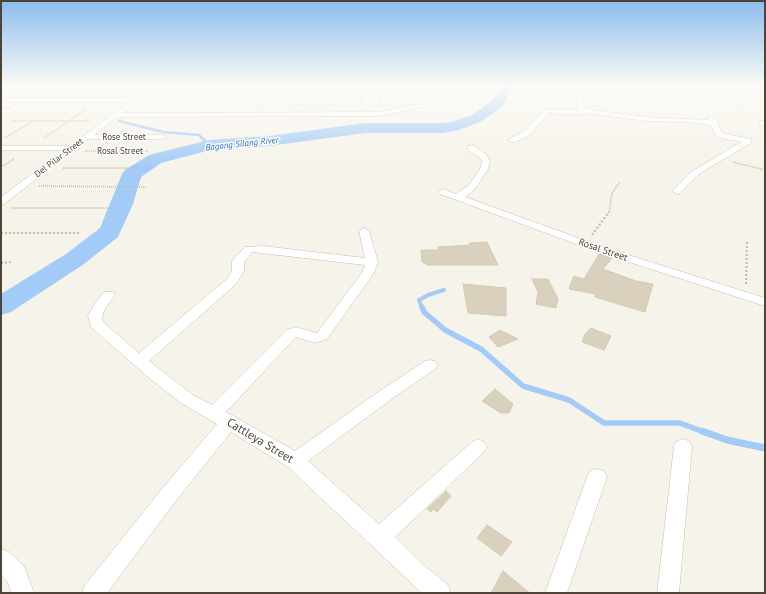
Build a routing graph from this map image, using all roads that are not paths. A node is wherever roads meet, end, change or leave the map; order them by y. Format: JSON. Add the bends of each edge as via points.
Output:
{"nodes":[{"id":1,"x":119,"y":113,"type":"edge"},
{"id":2,"x":386,"y":113,"type":"edge"},
{"id":3,"x":544,"y":113,"type":"edge"},
{"id":4,"x":597,"y":113,"type":"edge"},
{"id":5,"x":115,"y":116,"type":"junction"},
{"id":6,"x":86,"y":138,"type":"junction"},
{"id":7,"x":162,"y":138,"type":"dead end"},
{"id":8,"x":512,"y":140,"type":"dead end"},
{"id":9,"x":1,"y":148,"type":"edge"},
{"id":10,"x":471,"y":148,"type":"dead end"},
{"id":11,"x":70,"y":150,"type":"junction"},
{"id":12,"x":677,"y":191,"type":"dead end"},
{"id":13,"x":443,"y":192,"type":"dead end"},
{"id":14,"x":458,"y":197,"type":"junction"},
{"id":15,"x":1,"y":202,"type":"edge"},
{"id":16,"x":364,"y":231,"type":"dead end"},
{"id":17,"x":372,"y":262,"type":"junction"},
{"id":18,"x":109,"y":295,"type":"dead end"},
{"id":19,"x":765,"y":302,"type":"edge"},
{"id":20,"x":139,"y":361,"type":"junction"},
{"id":21,"x":430,"y":365,"type":"dead end"},
{"id":22,"x":222,"y":418,"type":"junction"},
{"id":23,"x":683,"y":446,"type":"dead end"},
{"id":24,"x":478,"y":447,"type":"dead end"},
{"id":25,"x":295,"y":461,"type":"junction"},
{"id":26,"x":597,"y":477,"type":"dead end"},
{"id":27,"x":379,"y":538,"type":"junction"},
{"id":28,"x":1,"y":560,"type":"edge"},
{"id":29,"x":23,"y":593,"type":"edge"},
{"id":30,"x":93,"y":593,"type":"edge"},
{"id":31,"x":440,"y":593,"type":"edge"},
{"id":32,"x":556,"y":593,"type":"edge"},
{"id":33,"x":668,"y":593,"type":"edge"}],
"edges":[{"from":1,"to":5,"type":"street","name":"Del Pilar Street"},
{"from":2,"to":5,"type":"street"},
{"from":3,"to":8,"type":"street","via":[[527,133]]},
{"from":4,"to":12,"type":"street","via":[[649,119],[713,120],[719,135],[748,141],[694,174]]},
{"from":5,"to":6,"type":"street","name":"Del Pilar Street"},
{"from":6,"to":7,"type":"street","name":"Rose Street"},
{"from":6,"to":11,"type":"street","name":"Del Pilar Street"},
{"from":9,"to":11,"type":"street"},
{"from":10,"to":14,"type":"street","via":[[483,156],[486,161],[484,169],[472,187]]},
{"from":11,"to":15,"type":"street","name":"Del Pilar Street"},
{"from":13,"to":14,"type":"street","name":"Rosal Street"},
{"from":14,"to":19,"type":"street","name":"Rosal Street","via":[[584,243]]},
{"from":16,"to":17,"type":"street"},
{"from":17,"to":20,"type":"street","via":[[263,248],[249,249],[238,262],[238,271],[232,281]]},
{"from":17,"to":22,"type":"street","via":[[366,276],[322,336],[315,338],[292,333]]},
{"from":18,"to":20,"type":"street","name":"Cattleya Street","via":[[95,316],[96,324]]},
{"from":20,"to":22,"type":"street","name":"Cattleya Street","via":[[187,399]]},
{"from":21,"to":25,"type":"street"},
{"from":22,"to":25,"type":"street","name":"Cattleya Street"},
{"from":22,"to":30,"type":"street","via":[[168,496]]},
{"from":23,"to":33,"type":"street"},
{"from":24,"to":27,"type":"street"},
{"from":25,"to":27,"type":"street","name":"Cattleya Street"},
{"from":26,"to":32,"type":"street"},
{"from":27,"to":31,"type":"street","name":"Cattleya Street"},
{"from":28,"to":29,"type":"street","via":[[16,574]]}]}
